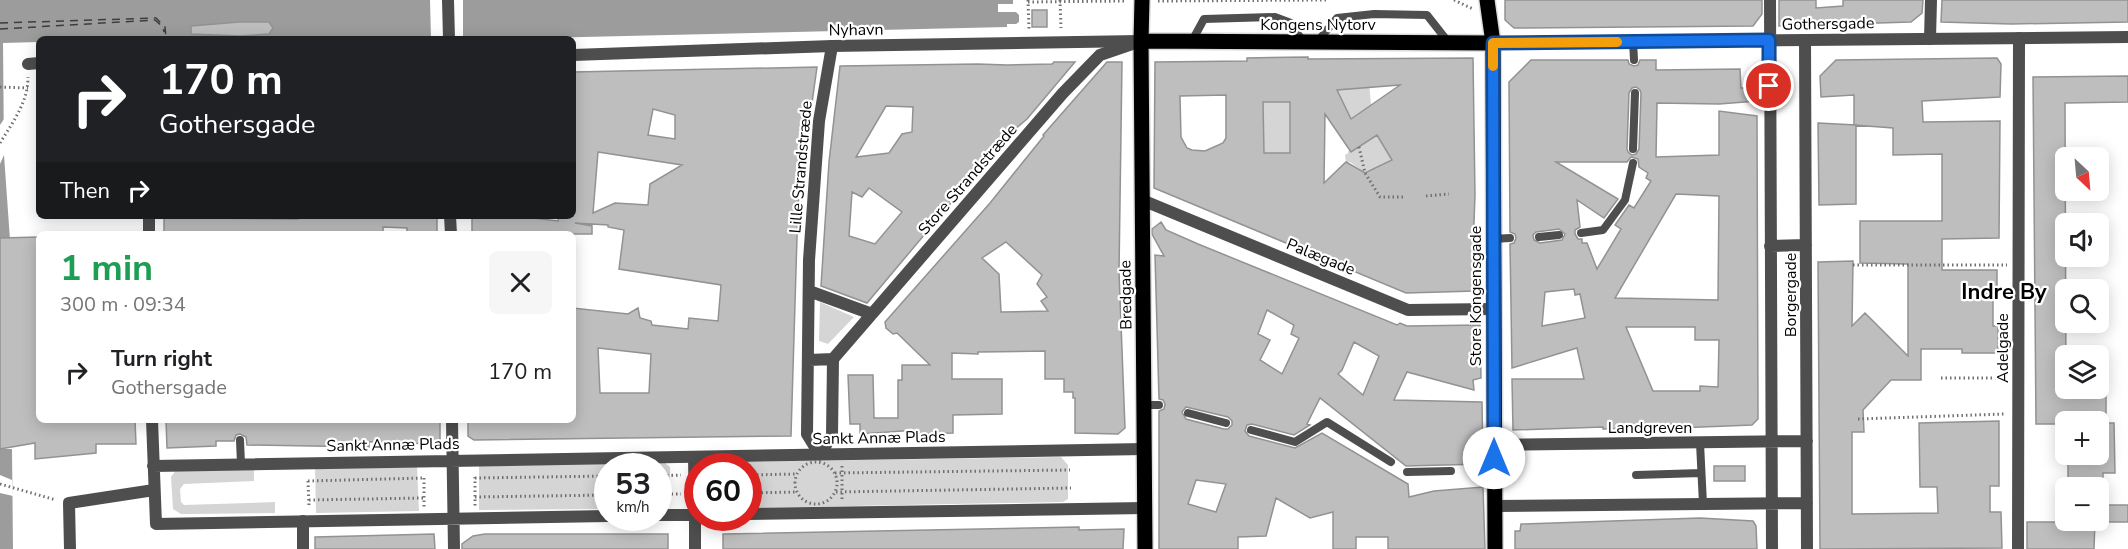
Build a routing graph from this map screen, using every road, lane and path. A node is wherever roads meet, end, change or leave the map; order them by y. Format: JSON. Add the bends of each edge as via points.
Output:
{"nodes":[{"id":1,"x":448,"y":0,"type":"edge"},
{"id":2,"x":1060,"y":0,"type":"edge"},
{"id":3,"x":1150,"y":0,"type":"edge"},
{"id":4,"x":1307,"y":0,"type":"edge"},
{"id":5,"x":1327,"y":0,"type":"edge"},
{"id":6,"x":1487,"y":0,"type":"edge"},
{"id":7,"x":1770,"y":0,"type":"edge"},
{"id":8,"x":1931,"y":0,"type":"edge"},
{"id":9,"x":1028,"y":1,"type":"edge"},
{"id":10,"x":1124,"y":1,"type":"edge"},
{"id":11,"x":449,"y":36,"type":"edge"},
{"id":12,"x":2128,"y":37,"type":"edge"},
{"id":13,"x":2019,"y":38,"type":"junction"},
{"id":14,"x":1930,"y":39,"type":"junction"},
{"id":15,"x":1141,"y":40,"type":"junction"},
{"id":16,"x":1769,"y":40,"type":"junction"},
{"id":17,"x":1805,"y":40,"type":"junction"},
{"id":18,"x":1192,"y":41,"type":"junction"},
{"id":19,"x":1061,"y":42,"type":"junction"},
{"id":20,"x":1310,"y":42,"type":"junction"},
{"id":21,"x":1633,"y":42,"type":"junction"},
{"id":22,"x":1030,"y":43,"type":"junction"},
{"id":23,"x":1449,"y":43,"type":"junction"},
{"id":24,"x":1493,"y":43,"type":"junction"},
{"id":25,"x":832,"y":46,"type":"junction"},
{"id":26,"x":576,"y":55,"type":"edge"},
{"id":27,"x":1634,"y":60,"type":"dead end"},
{"id":28,"x":33,"y":64,"type":"edge"},
{"id":29,"x":0,"y":87,"type":"edge"},
{"id":30,"x":28,"y":88,"type":"junction"},
{"id":31,"x":1635,"y":93,"type":"dead end"},
{"id":32,"x":0,"y":143,"type":"edge"},
{"id":33,"x":1359,"y":147,"type":"dead end"},
{"id":34,"x":1633,"y":149,"type":"dead end"},
{"id":35,"x":1633,"y":164,"type":"dead end"},
{"id":36,"x":1449,"y":194,"type":"dead end"},
{"id":37,"x":1426,"y":196,"type":"dead end"},
{"id":38,"x":1406,"y":197,"type":"dead end"},
{"id":39,"x":1142,"y":200,"type":"junction"},
{"id":40,"x":1581,"y":233,"type":"dead end"},
{"id":41,"x":1559,"y":235,"type":"dead end"},
{"id":42,"x":1539,"y":237,"type":"dead end"},
{"id":43,"x":1510,"y":238,"type":"dead end"},
{"id":44,"x":1493,"y":239,"type":"junction"},
{"id":45,"x":1806,"y":245,"type":"junction"},
{"id":46,"x":1770,"y":246,"type":"junction"},
{"id":47,"x":1853,"y":265,"type":"dead end"},
{"id":48,"x":2018,"y":265,"type":"junction"},
{"id":49,"x":809,"y":291,"type":"junction"},
{"id":50,"x":1493,"y":309,"type":"junction"},
{"id":51,"x":872,"y":314,"type":"junction"},
{"id":52,"x":833,"y":359,"type":"junction"},
{"id":53,"x":809,"y":360,"type":"junction"},
{"id":54,"x":1941,"y":378,"type":"dead end"},
{"id":55,"x":2018,"y":378,"type":"junction"},
{"id":56,"x":1188,"y":413,"type":"dead end"},
{"id":57,"x":2018,"y":413,"type":"junction"},
{"id":58,"x":1858,"y":419,"type":"dead end"},
{"id":59,"x":152,"y":423,"type":"edge"},
{"id":60,"x":452,"y":423,"type":"edge"},
{"id":61,"x":1226,"y":423,"type":"dead end"},
{"id":62,"x":1251,"y":430,"type":"dead end"},
{"id":63,"x":240,"y":440,"type":"dead end"},
{"id":64,"x":1807,"y":441,"type":"junction"},
{"id":65,"x":1701,"y":443,"type":"junction"},
{"id":66,"x":1770,"y":443,"type":"junction"},
{"id":67,"x":1494,"y":445,"type":"junction"},
{"id":68,"x":1144,"y":449,"type":"junction"},
{"id":69,"x":820,"y":455,"type":"junction"},
{"id":70,"x":843,"y":455,"type":"junction"},
{"id":71,"x":762,"y":456,"type":"edge"},
{"id":72,"x":684,"y":457,"type":"edge"},
{"id":73,"x":453,"y":459,"type":"junction"},
{"id":74,"x":475,"y":459,"type":"junction"},
{"id":75,"x":423,"y":460,"type":"junction"},
{"id":76,"x":1391,"y":462,"type":"dead end"},
{"id":77,"x":308,"y":463,"type":"junction"},
{"id":78,"x":241,"y":464,"type":"junction"},
{"id":79,"x":153,"y":466,"type":"junction"},
{"id":80,"x":1070,"y":470,"type":"dead end"},
{"id":81,"x":1451,"y":471,"type":"dead end"},
{"id":82,"x":1407,"y":472,"type":"dead end"},
{"id":83,"x":835,"y":473,"type":"junction"},
{"id":84,"x":842,"y":473,"type":"junction"},
{"id":85,"x":1701,"y":473,"type":"junction"},
{"id":86,"x":797,"y":474,"type":"junction"},
{"id":87,"x":762,"y":475,"type":"edge"},
{"id":88,"x":1636,"y":475,"type":"dead end"},
{"id":89,"x":594,"y":476,"type":"edge"},
{"id":90,"x":424,"y":478,"type":"junction"},
{"id":91,"x":475,"y":478,"type":"junction"},
{"id":92,"x":308,"y":481,"type":"junction"},
{"id":93,"x":0,"y":484,"type":"edge"},
{"id":94,"x":1071,"y":488,"type":"dead end"},
{"id":95,"x":154,"y":490,"type":"junction"},
{"id":96,"x":796,"y":492,"type":"junction"},
{"id":97,"x":836,"y":492,"type":"junction"},
{"id":98,"x":842,"y":492,"type":"junction"},
{"id":99,"x":762,"y":493,"type":"edge"},
{"id":100,"x":594,"y":495,"type":"edge"},
{"id":101,"x":475,"y":497,"type":"junction"},
{"id":102,"x":424,"y":498,"type":"junction"},
{"id":103,"x":309,"y":500,"type":"junction"},
{"id":104,"x":69,"y":503,"type":"junction"},
{"id":105,"x":1772,"y":503,"type":"junction"},
{"id":106,"x":1807,"y":503,"type":"junction"},
{"id":107,"x":1703,"y":504,"type":"junction"},
{"id":108,"x":1494,"y":506,"type":"junction"},
{"id":109,"x":1145,"y":508,"type":"junction"},
{"id":110,"x":842,"y":512,"type":"junction"},
{"id":111,"x":762,"y":514,"type":"edge"},
{"id":112,"x":594,"y":516,"type":"edge"},
{"id":113,"x":453,"y":517,"type":"junction"},
{"id":114,"x":476,"y":517,"type":"junction"},
{"id":115,"x":424,"y":518,"type":"junction"},
{"id":116,"x":306,"y":521,"type":"junction"},
{"id":117,"x":696,"y":531,"type":"edge"},
{"id":118,"x":70,"y":549,"type":"edge"},
{"id":119,"x":303,"y":549,"type":"edge"},
{"id":120,"x":454,"y":549,"type":"edge"},
{"id":121,"x":695,"y":549,"type":"edge"},
{"id":122,"x":1145,"y":549,"type":"edge"},
{"id":123,"x":1495,"y":549,"type":"edge"},
{"id":124,"x":1772,"y":549,"type":"edge"},
{"id":125,"x":1807,"y":549,"type":"edge"},
{"id":126,"x":2018,"y":549,"type":"edge"}],
"edges":[{"from":1,"to":11,"type":"street"},
{"from":2,"to":9,"type":"path"},
{"from":2,"to":10,"type":"path"},
{"from":2,"to":19,"type":"path"},
{"from":3,"to":4,"type":"path"},
{"from":3,"to":15,"type":"main road"},
{"from":4,"to":5,"type":"path"},
{"from":6,"to":24,"type":"main road"},
{"from":7,"to":16,"type":"street","name":"Borgergade"},
{"from":8,"to":14,"type":"street"},
{"from":9,"to":22,"type":"path"},
{"from":12,"to":13,"type":"street","name":"Gothersgade"},
{"from":13,"to":14,"type":"street","name":"Gothersgade"},
{"from":13,"to":48,"type":"street","name":"Adelgade"},
{"from":14,"to":17,"type":"street","name":"Gothersgade"},
{"from":15,"to":18,"type":"main road","name":"Kongens Nytorv"},
{"from":15,"to":19,"type":"street","name":"Nyhavn"},
{"from":15,"to":39,"type":"main road","name":"Bredgade"},
{"from":15,"to":51,"type":"street","name":"Store Strandstræde","via":[[1100,55]]},
{"from":16,"to":17,"type":"street","name":"Gothersgade"},
{"from":16,"to":21,"type":"street","name":"Gothersgade"},
{"from":16,"to":46,"type":"street","name":"Borgergade"},
{"from":17,"to":45,"type":"street","name":"Borgergade"},
{"from":18,"to":20,"type":"main road","name":"Kongens Nytorv"},
{"from":18,"to":20,"type":"lane","via":[[1204,19],[1275,17],[1291,23]]},
{"from":19,"to":22,"type":"street","name":"Nyhavn"},
{"from":20,"to":23,"type":"main road","name":"Kongens Nytorv"},
{"from":20,"to":23,"type":"lane","via":[[1337,18],[1374,14],[1427,15]]},
{"from":21,"to":24,"type":"street","name":"Gothersgade"},
{"from":21,"to":27,"type":"lane"},
{"from":22,"to":25,"type":"street","name":"Nyhavn"},
{"from":23,"to":24,"type":"main road","name":"Kongens Nytorv"},
{"from":24,"to":44,"type":"main road","name":"Store Kongensgade"},
{"from":25,"to":26,"type":"street","name":"Nyhavn"},
{"from":25,"to":49,"type":"street","name":"Lille Strandstræde","via":[[819,121]]},
{"from":28,"to":30,"type":"path"},
{"from":29,"to":30,"type":"path"},
{"from":30,"to":32,"type":"path","via":[[22,108]]},
{"from":31,"to":34,"type":"lane"},
{"from":33,"to":38,"type":"path","via":[[1365,173],[1380,197]]},
{"from":35,"to":40,"type":"lane","via":[[1625,200],[1603,230]]},
{"from":36,"to":37,"type":"path"},
{"from":39,"to":50,"type":"street","name":"Palægade","via":[[1408,309]]},
{"from":39,"to":68,"type":"main road","name":"Bredgade","via":[[1151,405]]},
{"from":41,"to":42,"type":"lane"},
{"from":43,"to":44,"type":"lane"},
{"from":44,"to":50,"type":"main road","name":"Store Kongensgade"},
{"from":45,"to":46,"type":"street"},
{"from":45,"to":64,"type":"street","name":"Borgergade"},
{"from":46,"to":66,"type":"street","name":"Borgergade"},
{"from":47,"to":48,"type":"path"},
{"from":48,"to":55,"type":"street","name":"Adelgade"},
{"from":49,"to":51,"type":"street"},
{"from":49,"to":53,"type":"street","name":"Lille Strandstræde"},
{"from":50,"to":67,"type":"main road","name":"Store Kongensgade"},
{"from":51,"to":52,"type":"street","name":"Store Strandstræde"},
{"from":52,"to":53,"type":"street"},
{"from":52,"to":69,"type":"street","via":[[831,435]]},
{"from":53,"to":69,"type":"street","name":"Lille Strandstræde","via":[[807,434]]},
{"from":54,"to":55,"type":"path"},
{"from":55,"to":57,"type":"street","name":"Adelgade"},
{"from":56,"to":61,"type":"lane"},
{"from":57,"to":58,"type":"path"},
{"from":57,"to":126,"type":"street","name":"Adelgade"},
{"from":59,"to":79,"type":"street"},
{"from":60,"to":73,"type":"street"},
{"from":62,"to":76,"type":"lane","via":[[1295,442],[1327,422]]},
{"from":63,"to":78,"type":"lane"},
{"from":64,"to":66,"type":"street","name":"Landgreven"},
{"from":64,"to":106,"type":"street","name":"Borgergade"},
{"from":65,"to":66,"type":"street","name":"Landgreven"},
{"from":65,"to":67,"type":"street","name":"Landgreven"},
{"from":65,"to":85,"type":"lane"},
{"from":66,"to":105,"type":"street","name":"Borgergade"},
{"from":67,"to":108,"type":"main road","name":"Store Kongensgade","via":[[1488,470]]},
{"from":68,"to":70,"type":"street","name":"Sankt Annæ Plads"},
{"from":68,"to":109,"type":"main road","name":"Bredgade"},
{"from":69,"to":70,"type":"street","name":"Sankt Annæ Plads"},
{"from":69,"to":71,"type":"street","name":"Sankt Annæ Plads"},
{"from":70,"to":84,"type":"path"},
{"from":72,"to":74,"type":"street","name":"Sankt Annæ Plads"},
{"from":73,"to":74,"type":"street","name":"Sankt Annæ Plads"},
{"from":73,"to":75,"type":"street","name":"Sankt Annæ Plads"},
{"from":73,"to":113,"type":"street"},
{"from":74,"to":91,"type":"path"},
{"from":75,"to":77,"type":"street","name":"Sankt Annæ Plads"},
{"from":75,"to":90,"type":"path"},
{"from":77,"to":78,"type":"street","name":"Sankt Annæ Plads"},
{"from":77,"to":92,"type":"path"},
{"from":78,"to":79,"type":"street","name":"Sankt Annæ Plads"},
{"from":79,"to":95,"type":"street"},
{"from":80,"to":84,"type":"path"},
{"from":81,"to":82,"type":"lane"},
{"from":83,"to":84,"type":"path"},
{"from":83,"to":86,"type":"path","via":[[816,462],[804,465]]},
{"from":83,"to":97,"type":"path"},
{"from":84,"to":98,"type":"path"},
{"from":85,"to":88,"type":"lane"},
{"from":85,"to":107,"type":"lane"},
{"from":86,"to":87,"type":"path"},
{"from":86,"to":96,"type":"path"},
{"from":89,"to":91,"type":"path"},
{"from":90,"to":92,"type":"path"},
{"from":90,"to":102,"type":"path"},
{"from":91,"to":101,"type":"path"},
{"from":92,"to":103,"type":"path"},
{"from":93,"to":104,"type":"path"},
{"from":94,"to":98,"type":"path"},
{"from":95,"to":104,"type":"street"},
{"from":95,"to":116,"type":"street","via":[[156,524]]},
{"from":96,"to":97,"type":"path","via":[[804,501],[816,504],[828,501]]},
{"from":96,"to":99,"type":"path"},
{"from":97,"to":98,"type":"path"},
{"from":98,"to":110,"type":"path"},
{"from":100,"to":101,"type":"path"},
{"from":101,"to":114,"type":"path"},
{"from":102,"to":103,"type":"path"},
{"from":102,"to":115,"type":"path"},
{"from":103,"to":116,"type":"path"},
{"from":104,"to":118,"type":"street"},
{"from":105,"to":106,"type":"street"},
{"from":105,"to":107,"type":"street"},
{"from":105,"to":124,"type":"street","name":"Borgergade"},
{"from":106,"to":125,"type":"street","name":"Borgergade"},
{"from":107,"to":108,"type":"street"},
{"from":108,"to":123,"type":"main road","name":"Store Kongensgade"},
{"from":109,"to":110,"type":"street"},
{"from":109,"to":122,"type":"main road","name":"Bredgade"},
{"from":110,"to":111,"type":"street"},
{"from":112,"to":114,"type":"street"},
{"from":113,"to":114,"type":"street"},
{"from":113,"to":115,"type":"street"},
{"from":113,"to":120,"type":"street"},
{"from":115,"to":116,"type":"street"},
{"from":116,"to":119,"type":"street"},
{"from":117,"to":121,"type":"street"}]}
